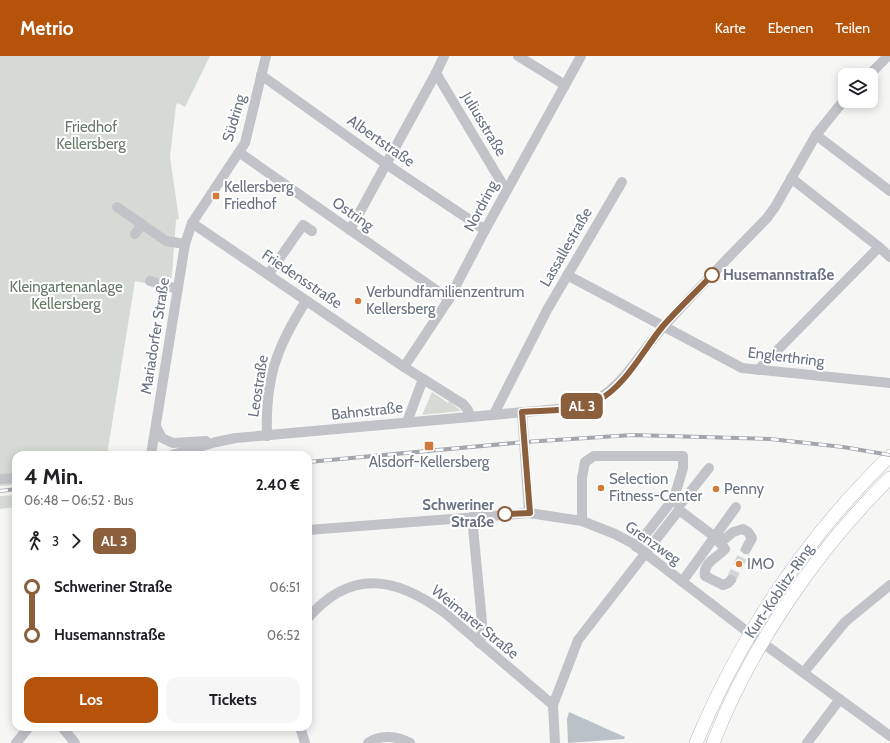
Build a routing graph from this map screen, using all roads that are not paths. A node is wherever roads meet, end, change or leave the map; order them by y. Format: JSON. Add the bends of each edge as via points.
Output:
{"nodes":[{"id":1,"x":266,"y":56,"type":"edge"},
{"id":2,"x":444,"y":56,"type":"edge"},
{"id":3,"x":518,"y":56,"type":"edge"},
{"id":4,"x":581,"y":56,"type":"edge"},
{"id":5,"x":888,"y":56,"type":"edge"},
{"id":6,"x":876,"y":68,"type":"edge"},
{"id":7,"x":436,"y":73,"type":"junction"},
{"id":8,"x":261,"y":75,"type":"junction"},
{"id":9,"x":565,"y":85,"type":"junction"},
{"id":10,"x":838,"y":108,"type":"edge"},
{"id":11,"x":816,"y":135,"type":"junction"},
{"id":12,"x":240,"y":153,"type":"junction"},
{"id":13,"x":386,"y":164,"type":"junction"},
{"id":14,"x":791,"y":178,"type":"junction"},
{"id":15,"x":622,"y":182,"type":"dead end"},
{"id":16,"x":506,"y":190,"type":"junction"},
{"id":17,"x":890,"y":191,"type":"edge"},
{"id":18,"x":117,"y":207,"type":"dead end"},
{"id":19,"x":192,"y":223,"type":"junction"},
{"id":20,"x":142,"y":224,"type":"junction"},
{"id":21,"x":350,"y":230,"type":"junction"},
{"id":22,"x":485,"y":230,"type":"junction"},
{"id":23,"x":312,"y":231,"type":"dead end"},
{"id":24,"x":135,"y":234,"type":"dead end"},
{"id":25,"x":185,"y":244,"type":"junction"},
{"id":26,"x":879,"y":247,"type":"junction"},
{"id":27,"x":890,"y":257,"type":"edge"},
{"id":28,"x":268,"y":275,"type":"junction"},
{"id":29,"x":567,"y":275,"type":"junction"},
{"id":30,"x":150,"y":281,"type":"dead end"},
{"id":31,"x":177,"y":289,"type":"junction"},
{"id":32,"x":449,"y":299,"type":"junction"},
{"id":33,"x":306,"y":301,"type":"junction"},
{"id":34,"x":664,"y":326,"type":"junction"},
{"id":35,"x":404,"y":367,"type":"junction"},
{"id":36,"x":758,"y":370,"type":"junction"},
{"id":37,"x":423,"y":379,"type":"junction"},
{"id":38,"x":890,"y":383,"type":"edge"},
{"id":39,"x":522,"y":412,"type":"junction"},
{"id":40,"x":494,"y":414,"type":"junction"},
{"id":41,"x":470,"y":416,"type":"junction"},
{"id":42,"x":407,"y":422,"type":"junction"},
{"id":43,"x":156,"y":426,"type":"junction"},
{"id":44,"x":267,"y":436,"type":"junction"},
{"id":45,"x":216,"y":442,"type":"junction"},
{"id":46,"x":152,"y":451,"type":"edge"},
{"id":47,"x":186,"y":451,"type":"edge"},
{"id":48,"x":890,"y":456,"type":"edge"},
{"id":49,"x":709,"y":468,"type":"dead end"},
{"id":50,"x":12,"y":478,"type":"edge"},
{"id":51,"x":890,"y":478,"type":"edge"},
{"id":52,"x":0,"y":479,"type":"edge"},
{"id":53,"x":736,"y":507,"type":"dead end"},
{"id":54,"x":679,"y":510,"type":"junction"},
{"id":55,"x":530,"y":513,"type":"junction"},
{"id":56,"x":472,"y":517,"type":"junction"},
{"id":57,"x":582,"y":521,"type":"junction"},
{"id":58,"x":312,"y":530,"type":"edge"},
{"id":59,"x":715,"y":537,"type":"junction"},
{"id":60,"x":636,"y":547,"type":"junction"},
{"id":61,"x":746,"y":549,"type":"tunnel mouth"},
{"id":62,"x":646,"y":554,"type":"junction"},
{"id":63,"x":731,"y":580,"type":"dead end"},
{"id":64,"x":682,"y":582,"type":"junction"},
{"id":65,"x":890,"y":585,"type":"edge"},
{"id":66,"x":312,"y":614,"type":"edge"},
{"id":67,"x":749,"y":633,"type":"junction"},
{"id":68,"x":762,"y":642,"type":"junction"},
{"id":69,"x":479,"y":643,"type":"junction"},
{"id":70,"x":804,"y":672,"type":"junction"},
{"id":71,"x":840,"y":699,"type":"junction"},
{"id":72,"x":553,"y":705,"type":"junction"},
{"id":73,"x":26,"y":731,"type":"edge"},
{"id":74,"x":66,"y":731,"type":"edge"},
{"id":75,"x":301,"y":731,"type":"edge"},
{"id":76,"x":890,"y":736,"type":"edge"},
{"id":77,"x":16,"y":743,"type":"edge"},
{"id":78,"x":76,"y":743,"type":"edge"},
{"id":79,"x":305,"y":743,"type":"edge"},
{"id":80,"x":368,"y":743,"type":"edge"},
{"id":81,"x":410,"y":743,"type":"edge"},
{"id":82,"x":555,"y":743,"type":"edge"},
{"id":83,"x":696,"y":743,"type":"edge"},
{"id":84,"x":713,"y":743,"type":"edge"},
{"id":85,"x":807,"y":743,"type":"edge"}],
"edges":[{"from":1,"to":8,"type":"street","name":"Südring"},
{"from":2,"to":7,"type":"street"},
{"from":3,"to":9,"type":"street"},
{"from":4,"to":9,"type":"street","name":"Nordring"},
{"from":5,"to":6,"type":"street"},
{"from":7,"to":13,"type":"street"},
{"from":7,"to":16,"type":"street","name":"Juliusstraße"},
{"from":8,"to":12,"type":"street","name":"Südring","via":[[245,143]]},
{"from":8,"to":13,"type":"street","name":"Albertstraße"},
{"from":9,"to":16,"type":"street","name":"Nordring"},
{"from":10,"to":11,"type":"street"},
{"from":11,"to":14,"type":"street"},
{"from":11,"to":17,"type":"street"},
{"from":12,"to":19,"type":"street","name":"Südring","via":[[227,168]]},
{"from":12,"to":21,"type":"street","name":"Ostring"},
{"from":13,"to":21,"type":"street"},
{"from":13,"to":22,"type":"street","name":"Albertstraße"},
{"from":14,"to":26,"type":"street"},
{"from":14,"to":34,"type":"street","via":[[767,218]]},
{"from":15,"to":29,"type":"street","name":"Lassallestraße"},
{"from":16,"to":22,"type":"street","name":"Nordring"},
{"from":18,"to":20,"type":"street"},
{"from":19,"to":25,"type":"street","name":"Mariadorfer Straße"},
{"from":19,"to":28,"type":"street","name":"Friedensstraße"},
{"from":20,"to":24,"type":"street"},
{"from":20,"to":25,"type":"street","via":[[166,241]]},
{"from":21,"to":32,"type":"street","name":"Ostring"},
{"from":22,"to":32,"type":"street","name":"Nordring"},
{"from":23,"to":28,"type":"street","via":[[303,225]]},
{"from":25,"to":31,"type":"street","name":"Mariadorfer Straße"},
{"from":26,"to":27,"type":"street"},
{"from":26,"to":36,"type":"street"},
{"from":28,"to":33,"type":"street","name":"Friedensstraße"},
{"from":29,"to":34,"type":"street","name":"Englerthring"},
{"from":29,"to":40,"type":"street","name":"Lassallestraße"},
{"from":30,"to":31,"type":"street"},
{"from":31,"to":43,"type":"street","name":"Mariadorfer Straße"},
{"from":32,"to":35,"type":"street","name":"Nordring"},
{"from":33,"to":35,"type":"street","name":"Friedensstraße"},
{"from":33,"to":44,"type":"street","name":"Leostraße","via":[[280,344],[273,368],[266,416]]},
{"from":34,"to":36,"type":"street","name":"Englerthring","via":[[742,368]]},
{"from":34,"to":39,"type":"street","via":[[618,385],[596,402],[581,407]]},
{"from":35,"to":37,"type":"street","name":"Friedensstraße"},
{"from":36,"to":38,"type":"street","name":"Englerthring"},
{"from":37,"to":41,"type":"street","name":"Friedensstraße","via":[[463,404]]},
{"from":37,"to":42,"type":"street"},
{"from":39,"to":40,"type":"street","name":"Bahnstraße"},
{"from":39,"to":55,"type":"street"},
{"from":40,"to":41,"type":"street","name":"Bahnstraße"},
{"from":41,"to":42,"type":"street","name":"Bahnstraße"},
{"from":42,"to":44,"type":"street","name":"Bahnstraße"},
{"from":43,"to":45,"type":"street","name":"Bahnstraße","via":[[162,438],[173,443]]},
{"from":43,"to":46,"type":"street","name":"Mariadorfer Straße"},
{"from":44,"to":45,"type":"street","name":"Bahnstraße"},
{"from":45,"to":47,"type":"street","name":"Bahnstraße"},
{"from":48,"to":67,"type":"main road","name":"Kurt-Koblitz-Ring","via":[[871,474],[812,543]]},
{"from":49,"to":54,"type":"street","via":[[679,506]]},
{"from":50,"to":52,"type":"street"},
{"from":51,"to":68,"type":"main road","name":"Kurt-Koblitz-Ring","via":[[800,585]]},
{"from":53,"to":59,"type":"street"},
{"from":54,"to":59,"type":"street"},
{"from":54,"to":62,"type":"street"},
{"from":55,"to":56,"type":"street","name":"Grenzweg"},
{"from":55,"to":57,"type":"street","name":"Grenzweg"},
{"from":56,"to":58,"type":"street","name":"Grenzweg"},
{"from":56,"to":69,"type":"street","via":[[482,622]]},
{"from":57,"to":60,"type":"street","name":"Grenzweg","via":[[615,534]]},
{"from":57,"to":60,"type":"street","via":[[582,478],[585,462],[594,456],[683,456],[683,468],[674,498]]},
{"from":59,"to":61,"type":"street","via":[[725,539],[733,532],[743,529],[752,538]]},
{"from":59,"to":63,"type":"street","via":[[725,549],[708,564],[705,576],[723,585]]},
{"from":59,"to":64,"type":"street"},
{"from":60,"to":62,"type":"street","name":"Grenzweg"},
{"from":62,"to":64,"type":"street","name":"Grenzweg"},
{"from":62,"to":72,"type":"street","via":[[578,640]]},
{"from":64,"to":67,"type":"street","name":"Grenzweg"},
{"from":65,"to":70,"type":"street","via":[[845,622]]},
{"from":66,"to":69,"type":"street","name":"Weimarer Straße","via":[[339,591],[367,584],[397,586],[428,601]]},
{"from":67,"to":68,"type":"street","name":"Grenzweg"},
{"from":67,"to":83,"type":"main road","name":"Kurt-Koblitz-Ring","via":[[716,695]]},
{"from":68,"to":70,"type":"street"},
{"from":68,"to":84,"type":"main road","name":"Kurt-Koblitz-Ring","via":[[726,710]]},
{"from":69,"to":72,"type":"street","name":"Weimarer Straße"},
{"from":70,"to":71,"type":"street"},
{"from":71,"to":76,"type":"street"},
{"from":71,"to":85,"type":"street"},
{"from":72,"to":82,"type":"street"},
{"from":73,"to":77,"type":"street"},
{"from":74,"to":78,"type":"street"},
{"from":75,"to":79,"type":"street"},
{"from":80,"to":81,"type":"street","via":[[388,737]]}]}
